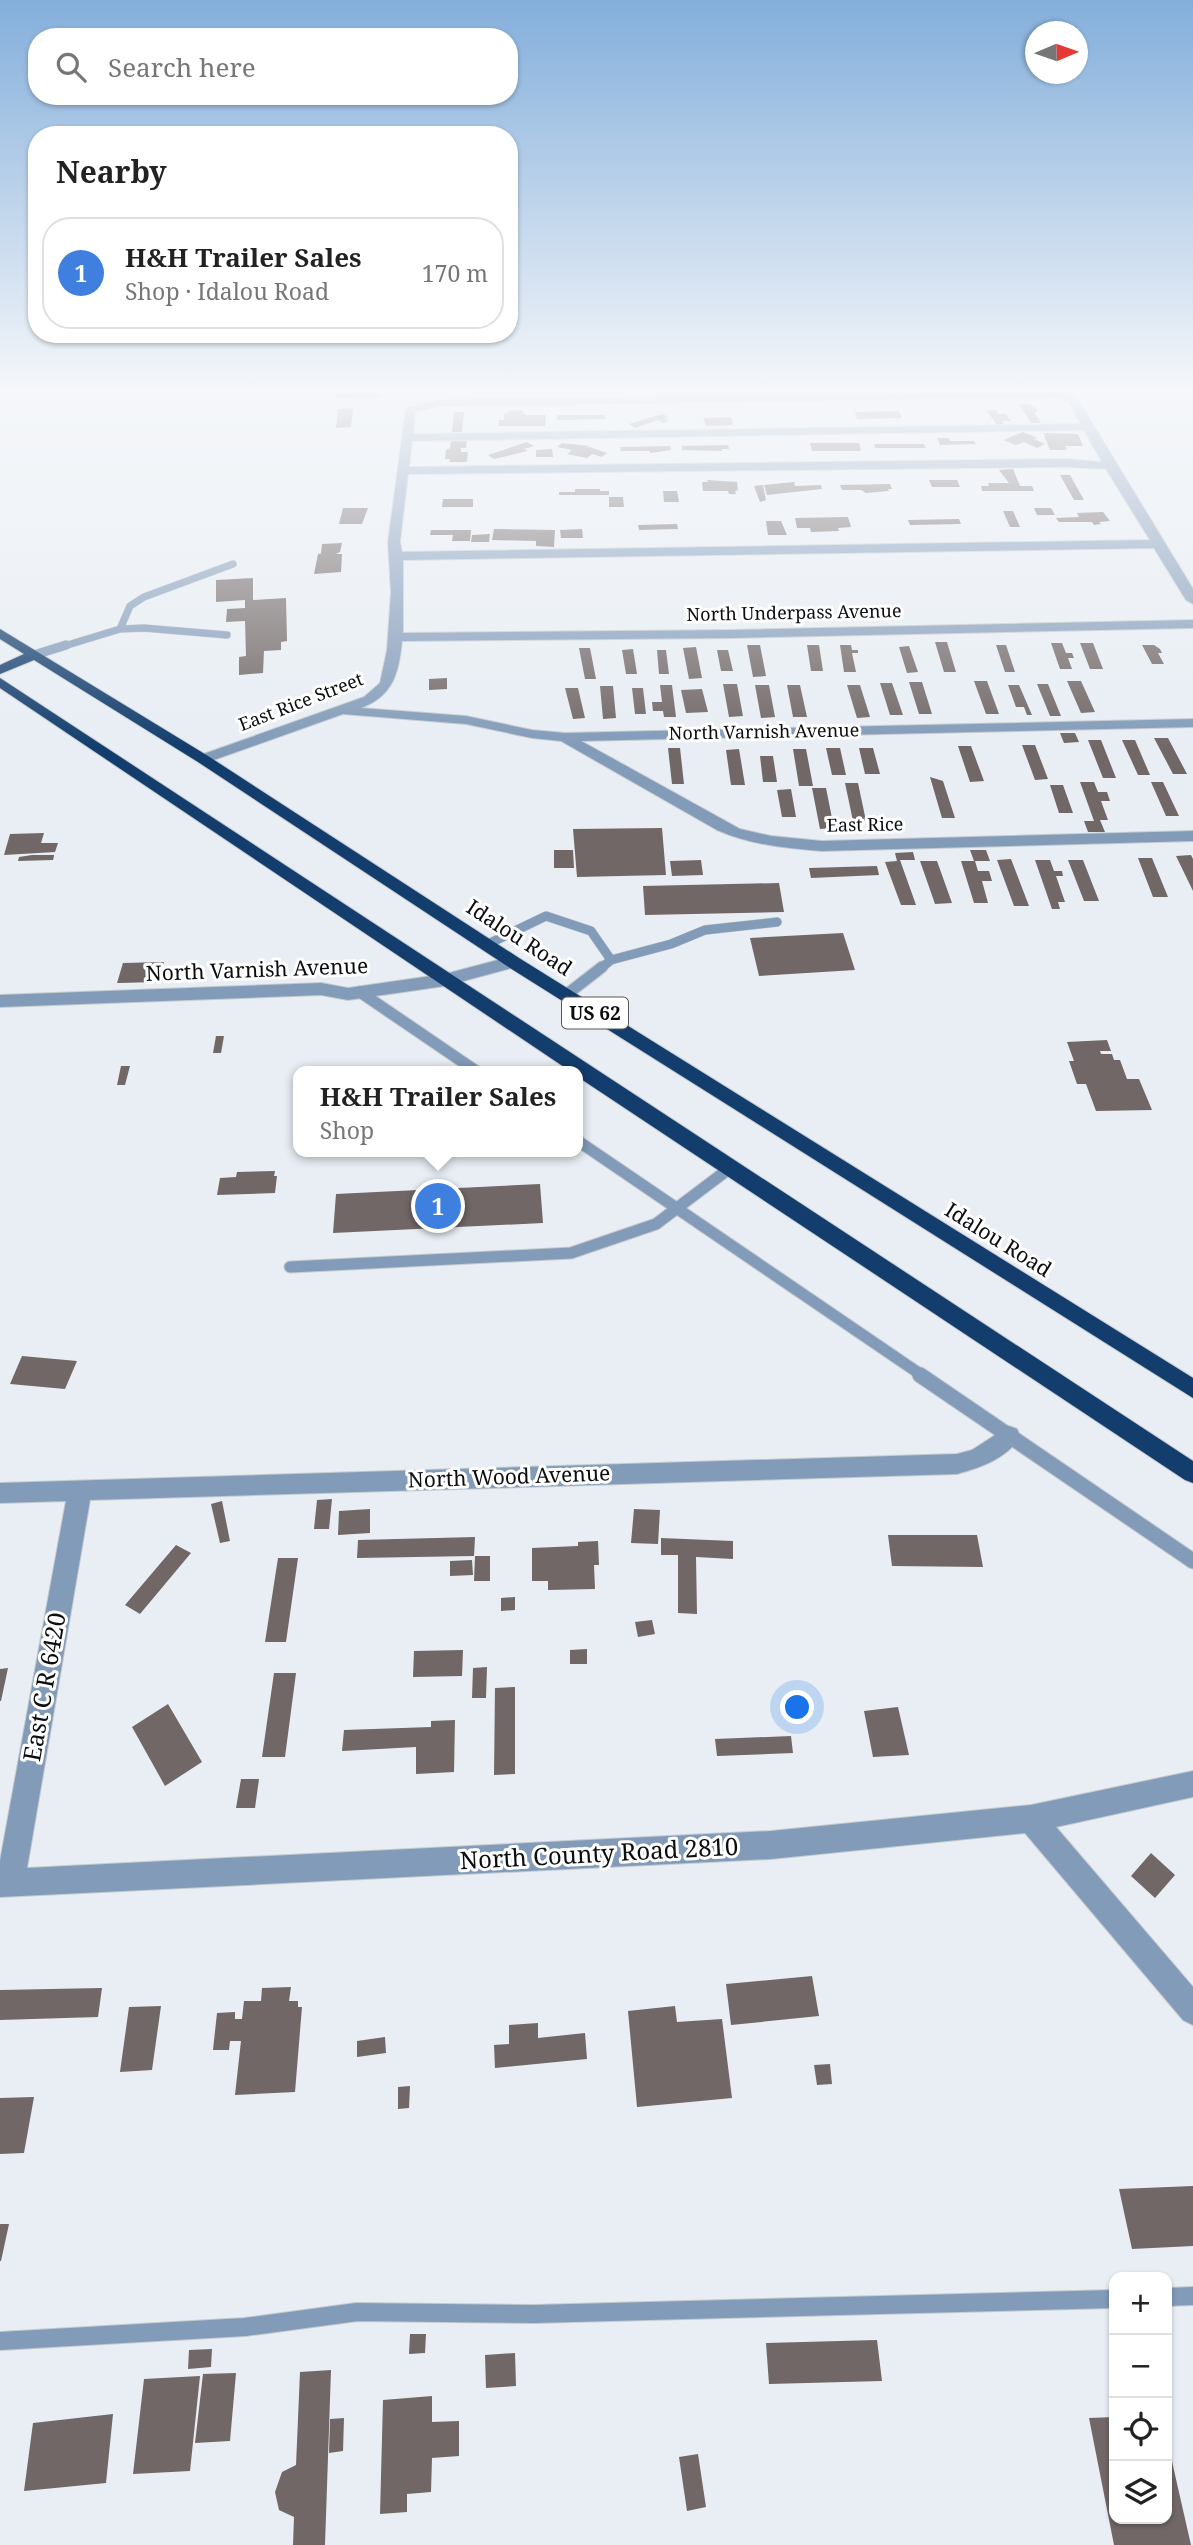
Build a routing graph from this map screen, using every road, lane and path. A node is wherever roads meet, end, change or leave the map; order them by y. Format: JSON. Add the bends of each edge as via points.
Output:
{"nodes":[{"id":1,"x":398,"y":511,"type":"edge"},
{"id":2,"x":1138,"y":511,"type":"edge"},
{"id":3,"x":1159,"y":544,"type":"junction"},
{"id":4,"x":397,"y":556,"type":"junction"},
{"id":5,"x":233,"y":564,"type":"dead end"},
{"id":6,"x":1193,"y":600,"type":"edge"},
{"id":7,"x":1193,"y":624,"type":"edge"},
{"id":8,"x":120,"y":629,"type":"junction"},
{"id":9,"x":0,"y":633,"type":"edge"},
{"id":10,"x":227,"y":635,"type":"dead end"},
{"id":11,"x":395,"y":637,"type":"junction"},
{"id":12,"x":34,"y":655,"type":"junction"},
{"id":13,"x":0,"y":670,"type":"edge"},
{"id":14,"x":0,"y":682,"type":"edge"},
{"id":15,"x":337,"y":710,"type":"junction"},
{"id":16,"x":1193,"y":723,"type":"edge"},
{"id":17,"x":565,"y":737,"type":"junction"},
{"id":18,"x":203,"y":760,"type":"junction"},
{"id":19,"x":1193,"y":836,"type":"edge"},
{"id":20,"x":776,"y":922,"type":"dead end"},
{"id":21,"x":486,"y":944,"type":"junction"},
{"id":22,"x":611,"y":960,"type":"junction"},
{"id":23,"x":513,"y":962,"type":"junction"},
{"id":24,"x":444,"y":980,"type":"junction"},
{"id":25,"x":360,"y":992,"type":"junction"},
{"id":26,"x":566,"y":995,"type":"junction"},
{"id":27,"x":0,"y":1001,"type":"edge"},
{"id":28,"x":468,"y":1066,"type":"edge"},
{"id":29,"x":575,"y":1066,"type":"edge"},
{"id":30,"x":583,"y":1071,"type":"edge"},
{"id":31,"x":583,"y":1144,"type":"edge"},
{"id":32,"x":730,"y":1168,"type":"junction"},
{"id":33,"x":676,"y":1209,"type":"junction"},
{"id":34,"x":290,"y":1267,"type":"dead end"},
{"id":35,"x":1193,"y":1389,"type":"edge"},
{"id":36,"x":1009,"y":1436,"type":"junction"},
{"id":37,"x":1193,"y":1473,"type":"edge"},
{"id":38,"x":80,"y":1491,"type":"junction"},
{"id":39,"x":0,"y":1493,"type":"edge"},
{"id":40,"x":1193,"y":1561,"type":"edge"},
{"id":41,"x":1193,"y":1784,"type":"edge"},
{"id":42,"x":1031,"y":1819,"type":"junction"},
{"id":43,"x":5,"y":1883,"type":"edge"},
{"id":44,"x":1193,"y":2010,"type":"edge"},
{"id":45,"x":1172,"y":2297,"type":"edge"},
{"id":46,"x":1193,"y":2297,"type":"edge"},
{"id":47,"x":1109,"y":2299,"type":"edge"},
{"id":48,"x":0,"y":2341,"type":"edge"}],
"edges":[{"from":1,"to":4,"type":"street","name":"East Rice Street"},
{"from":2,"to":3,"type":"street"},
{"from":3,"to":4,"type":"street"},
{"from":3,"to":6,"type":"street"},
{"from":4,"to":11,"type":"street","name":"East Rice Street"},
{"from":5,"to":8,"type":"lane","via":[[144,597],[130,606]]},
{"from":7,"to":11,"type":"street","name":"North Underpass Avenue"},
{"from":8,"to":10,"type":"lane"},
{"from":8,"to":12,"type":"lane"},
{"from":9,"to":12,"type":"highway","name":"Idalou Road","number":"US 62"},
{"from":11,"to":15,"type":"street","name":"East Rice Street","via":[[384,687],[369,700]]},
{"from":12,"to":13,"type":"highway"},
{"from":12,"to":18,"type":"highway","name":"Idalou Road","number":"US 62"},
{"from":14,"to":24,"type":"highway","number":"US 62"},
{"from":15,"to":17,"type":"street","name":"North Varnish Avenue","via":[[466,720]]},
{"from":15,"to":18,"type":"street","name":"East Rice Street"},
{"from":16,"to":17,"type":"street","name":"North Varnish Avenue"},
{"from":17,"to":19,"type":"street","name":"East Rice","via":[[724,828],[786,843],[836,846]]},
{"from":18,"to":21,"type":"highway","name":"Idalou Road","number":"US 62"},
{"from":20,"to":22,"type":"lane","via":[[705,930]]},
{"from":21,"to":22,"type":"lane","via":[[546,916],[591,931]]},
{"from":21,"to":23,"type":"highway","name":"Idalou Road","number":"US 62"},
{"from":22,"to":26,"type":"lane"},
{"from":23,"to":24,"type":"street","name":"North Varnish Avenue"},
{"from":23,"to":26,"type":"highway","name":"Idalou Road","number":"US 62"},
{"from":24,"to":25,"type":"street","name":"North Varnish Avenue"},
{"from":24,"to":29,"type":"highway","number":"US 62"},
{"from":25,"to":27,"type":"street","name":"North Varnish Avenue","via":[[321,989]]},
{"from":25,"to":28,"type":"lane"},
{"from":26,"to":35,"type":"highway","name":"Idalou Road","number":"US 62"},
{"from":30,"to":32,"type":"highway","number":"US 62"},
{"from":31,"to":33,"type":"lane"},
{"from":32,"to":33,"type":"lane"},
{"from":32,"to":37,"type":"highway","number":"US 62"},
{"from":33,"to":34,"type":"lane","via":[[656,1224],[571,1254]]},
{"from":33,"to":36,"type":"lane"},
{"from":36,"to":38,"type":"street","name":"North Wood Avenue","via":[[979,1458],[957,1464]]},
{"from":36,"to":40,"type":"lane"},
{"from":38,"to":39,"type":"street","name":"North Wood Avenue"},
{"from":38,"to":43,"type":"street","name":"East C R 6420"},
{"from":41,"to":42,"type":"street","name":"North County Road 2810"},
{"from":42,"to":43,"type":"street","name":"North County Road 2810","via":[[772,1845]]},
{"from":42,"to":44,"type":"street"},
{"from":45,"to":46,"type":"lane"},
{"from":47,"to":48,"type":"lane","via":[[534,2314],[357,2312],[245,2327]]}]}
